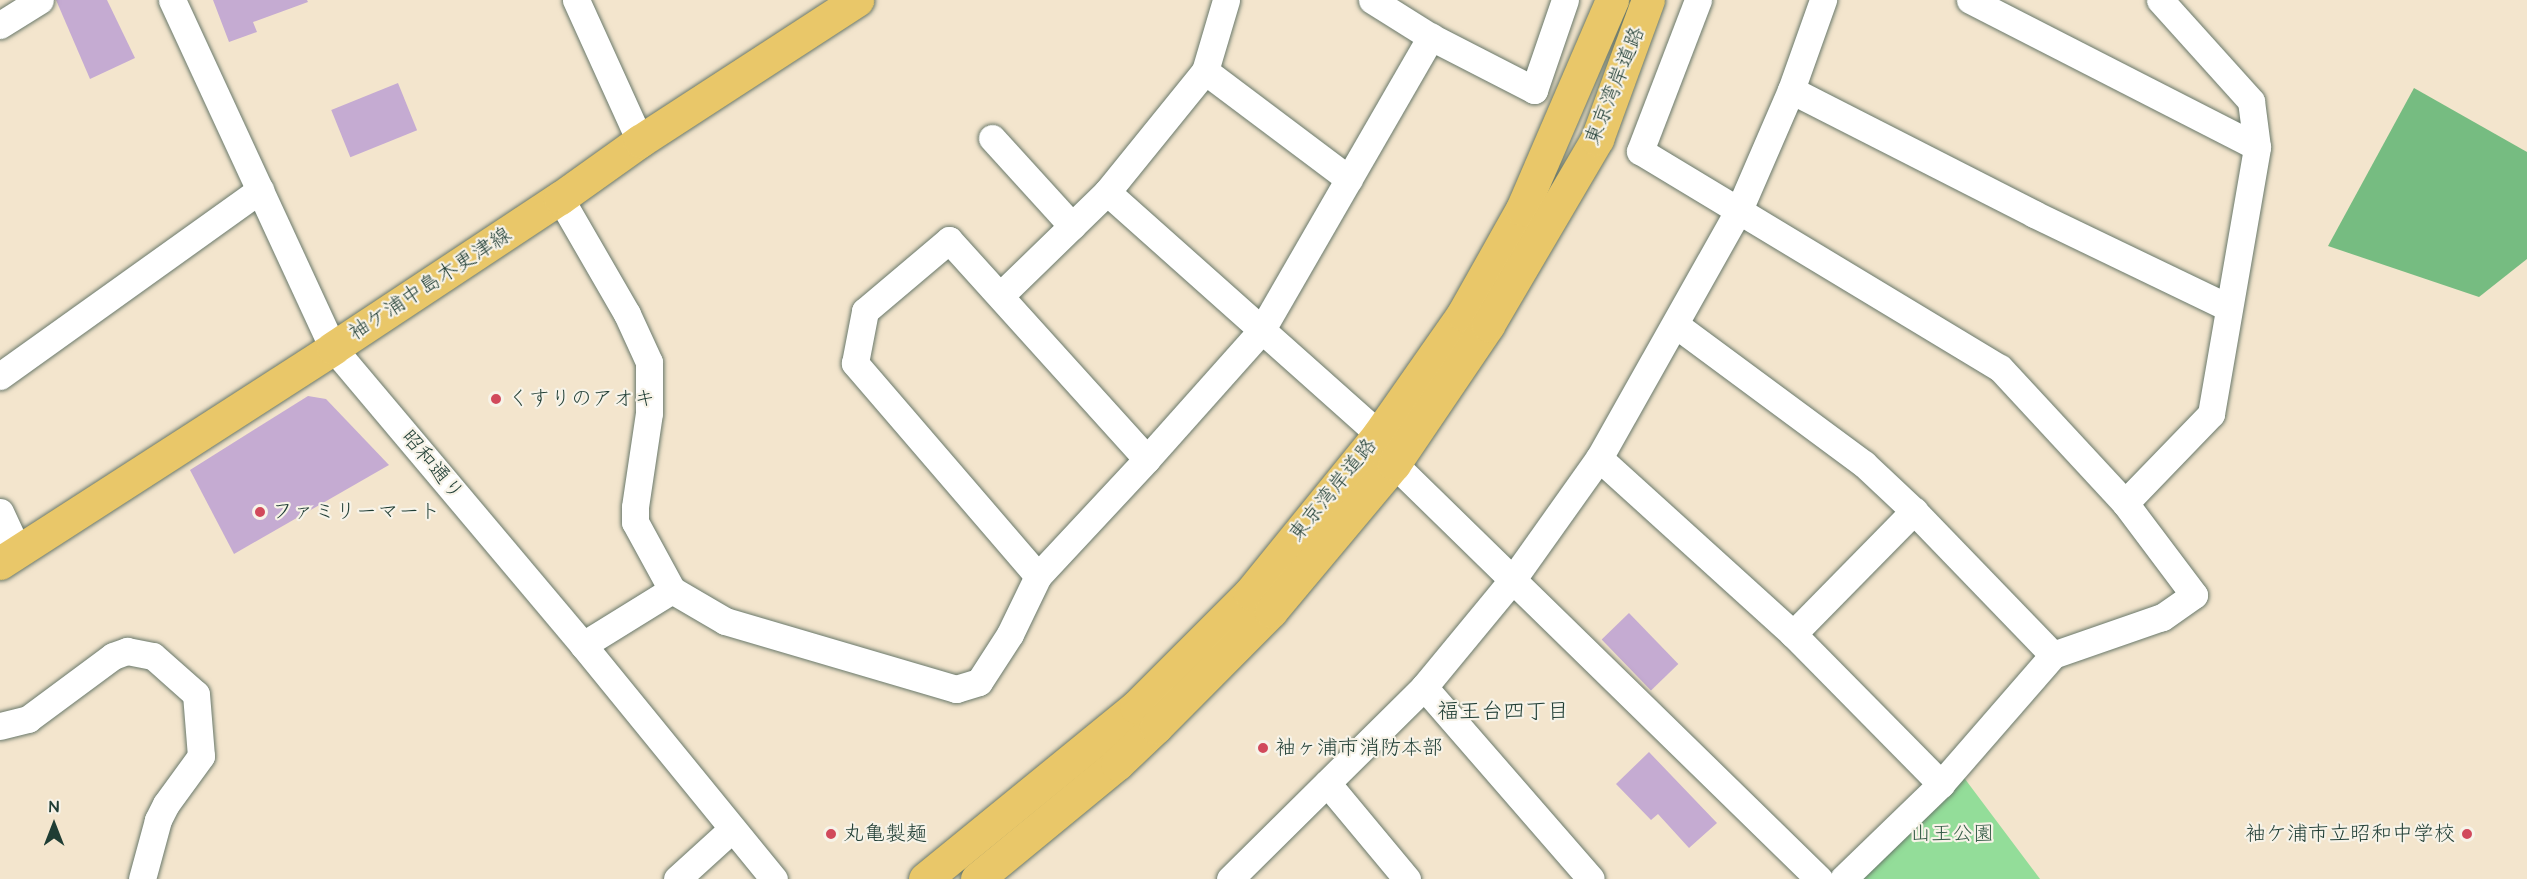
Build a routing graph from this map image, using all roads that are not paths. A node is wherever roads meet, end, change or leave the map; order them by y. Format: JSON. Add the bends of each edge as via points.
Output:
{"nodes":[{"id":1,"x":40,"y":0,"type":"edge"},
{"id":2,"x":172,"y":0,"type":"edge"},
{"id":3,"x":576,"y":0,"type":"edge"},
{"id":4,"x":857,"y":0,"type":"edge"},
{"id":5,"x":1226,"y":0,"type":"edge"},
{"id":6,"x":1372,"y":0,"type":"edge"},
{"id":7,"x":1565,"y":0,"type":"edge"},
{"id":8,"x":1586,"y":0,"type":"edge"},
{"id":9,"x":1611,"y":0,"type":"edge"},
{"id":10,"x":1648,"y":0,"type":"edge"},
{"id":11,"x":1671,"y":0,"type":"edge"},
{"id":12,"x":1698,"y":0,"type":"edge"},
{"id":13,"x":1823,"y":0,"type":"edge"},
{"id":14,"x":1970,"y":0,"type":"edge"},
{"id":15,"x":2160,"y":0,"type":"edge"},
{"id":16,"x":0,"y":25,"type":"edge"},
{"id":17,"x":1431,"y":37,"type":"junction"},
{"id":18,"x":1205,"y":71,"type":"junction"},
{"id":19,"x":1791,"y":90,"type":"junction"},
{"id":20,"x":1557,"y":132,"type":"junction"},
{"id":21,"x":993,"y":138,"type":"dead end"},
{"id":22,"x":1597,"y":139,"type":"junction"},
{"id":23,"x":640,"y":141,"type":"junction"},
{"id":24,"x":2257,"y":147,"type":"junction"},
{"id":25,"x":1349,"y":179,"type":"junction"},
{"id":26,"x":260,"y":190,"type":"junction"},
{"id":27,"x":1107,"y":192,"type":"junction"},
{"id":28,"x":560,"y":198,"type":"junction"},
{"id":29,"x":1739,"y":210,"type":"junction"},
{"id":30,"x":1072,"y":226,"type":"junction"},
{"id":31,"x":1001,"y":295,"type":"junction"},
{"id":32,"x":2229,"y":308,"type":"junction"},
{"id":33,"x":1676,"y":325,"type":"junction"},
{"id":34,"x":1261,"y":331,"type":"junction"},
{"id":35,"x":333,"y":348,"type":"junction"},
{"id":36,"x":0,"y":376,"type":"edge"},
{"id":37,"x":1379,"y":434,"type":"junction"},
{"id":38,"x":1599,"y":458,"type":"junction"},
{"id":39,"x":1147,"y":459,"type":"junction"},
{"id":40,"x":1394,"y":464,"type":"junction"},
{"id":41,"x":2125,"y":503,"type":"junction"},
{"id":42,"x":1914,"y":511,"type":"junction"},
{"id":43,"x":0,"y":512,"type":"edge"},
{"id":44,"x":9,"y":557,"type":"edge"},
{"id":45,"x":1038,"y":576,"type":"junction"},
{"id":46,"x":1513,"y":579,"type":"junction"},
{"id":47,"x":672,"y":590,"type":"junction"},
{"id":48,"x":1793,"y":634,"type":"junction"},
{"id":49,"x":583,"y":645,"type":"junction"},
{"id":50,"x":2053,"y":655,"type":"junction"},
{"id":51,"x":1424,"y":687,"type":"junction"},
{"id":52,"x":0,"y":726,"type":"edge"},
{"id":53,"x":1327,"y":783,"type":"junction"},
{"id":54,"x":1941,"y":784,"type":"junction"},
{"id":55,"x":732,"y":828,"type":"junction"},
{"id":56,"x":141,"y":879,"type":"edge"},
{"id":57,"x":677,"y":879,"type":"edge"},
{"id":58,"x":774,"y":879,"type":"edge"},
{"id":59,"x":925,"y":879,"type":"edge"},
{"id":60,"x":977,"y":879,"type":"edge"},
{"id":61,"x":1230,"y":879,"type":"edge"},
{"id":62,"x":1407,"y":879,"type":"edge"},
{"id":63,"x":1591,"y":879,"type":"edge"},
{"id":64,"x":1819,"y":879,"type":"edge"},
{"id":65,"x":1843,"y":879,"type":"edge"}],
"edges":[{"from":1,"to":16,"type":"street"},
{"from":2,"to":26,"type":"street","name":"昭和通り"},
{"from":3,"to":23,"type":"street"},
{"from":4,"to":23,"type":"main road","name":"袖ケ浦中島木更津線"},
{"from":5,"to":18,"type":"street"},
{"from":6,"to":17,"type":"street"},
{"from":7,"to":17,"type":"street","via":[[1534,90]]},
{"from":8,"to":20,"type":"main road"},
{"from":9,"to":20,"type":"main road","name":"東京湾岸道路"},
{"from":10,"to":22,"type":"main road","name":"東京湾岸道路"},
{"from":11,"to":22,"type":"main road","via":[[1658,36]]},
{"from":12,"to":29,"type":"street","via":[[1640,151]]},
{"from":13,"to":19,"type":"street"},
{"from":14,"to":24,"type":"street"},
{"from":15,"to":24,"type":"street","via":[[2251,101]]},
{"from":17,"to":25,"type":"street"},
{"from":18,"to":25,"type":"street"},
{"from":18,"to":27,"type":"street"},
{"from":19,"to":29,"type":"street"},
{"from":19,"to":32,"type":"street"},
{"from":20,"to":37,"type":"main road","name":"東京湾岸道路","via":[[1522,209],[1463,314]]},
{"from":21,"to":30,"type":"street"},
{"from":22,"to":40,"type":"main road","name":"東京湾岸道路","via":[[1488,325]]},
{"from":23,"to":28,"type":"main road","name":"袖ケ浦中島木更津線"},
{"from":24,"to":32,"type":"street"},
{"from":25,"to":34,"type":"street"},
{"from":26,"to":35,"type":"street","name":"昭和通り"},
{"from":26,"to":36,"type":"street"},
{"from":27,"to":30,"type":"street"},
{"from":27,"to":34,"type":"street"},
{"from":28,"to":35,"type":"main road","name":"袖ケ浦中島木更津線"},
{"from":28,"to":47,"type":"street","via":[[627,314],[649,362],[649,413],[635,522]]},
{"from":29,"to":33,"type":"street"},
{"from":29,"to":41,"type":"street","via":[[2000,368]]},
{"from":30,"to":31,"type":"street"},
{"from":31,"to":39,"type":"street"},
{"from":31,"to":45,"type":"street","via":[[949,240],[865,311],[855,363]]},
{"from":32,"to":41,"type":"street","via":[[2211,414]]},
{"from":33,"to":38,"type":"street"},
{"from":33,"to":42,"type":"street","via":[[1864,464]]},
{"from":34,"to":37,"type":"street"},
{"from":34,"to":39,"type":"street"},
{"from":35,"to":44,"type":"main road","name":"袖ケ浦中島木更津線"},
{"from":35,"to":49,"type":"street","name":"昭和通り"},
{"from":37,"to":59,"type":"main road","name":"東京湾岸道路","via":[[1250,592],[1136,707]]},
{"from":38,"to":46,"type":"street"},
{"from":38,"to":48,"type":"street"},
{"from":39,"to":45,"type":"street"},
{"from":40,"to":46,"type":"street"},
{"from":40,"to":60,"type":"main road","name":"東京湾岸道路","via":[[1271,611],[1156,727]]},
{"from":41,"to":50,"type":"street","via":[[2193,595],[2162,617]]},
{"from":42,"to":48,"type":"street"},
{"from":42,"to":50,"type":"street"},
{"from":43,"to":44,"type":"street"},
{"from":45,"to":47,"type":"street","via":[[1010,634],[979,682],[956,689],[725,621]]},
{"from":46,"to":51,"type":"street"},
{"from":46,"to":64,"type":"street"},
{"from":47,"to":49,"type":"street"},
{"from":48,"to":54,"type":"street"},
{"from":49,"to":55,"type":"street","name":"昭和通り"},
{"from":50,"to":54,"type":"street"},
{"from":51,"to":53,"type":"street"},
{"from":51,"to":63,"type":"street"},
{"from":52,"to":56,"type":"street","via":[[28,719],[112,656],[127,651],[153,656],[196,694],[201,756],[158,820]]},
{"from":53,"to":61,"type":"street"},
{"from":53,"to":62,"type":"street"},
{"from":54,"to":65,"type":"street"},
{"from":55,"to":57,"type":"street"},
{"from":55,"to":58,"type":"street","name":"昭和通り"}]}
